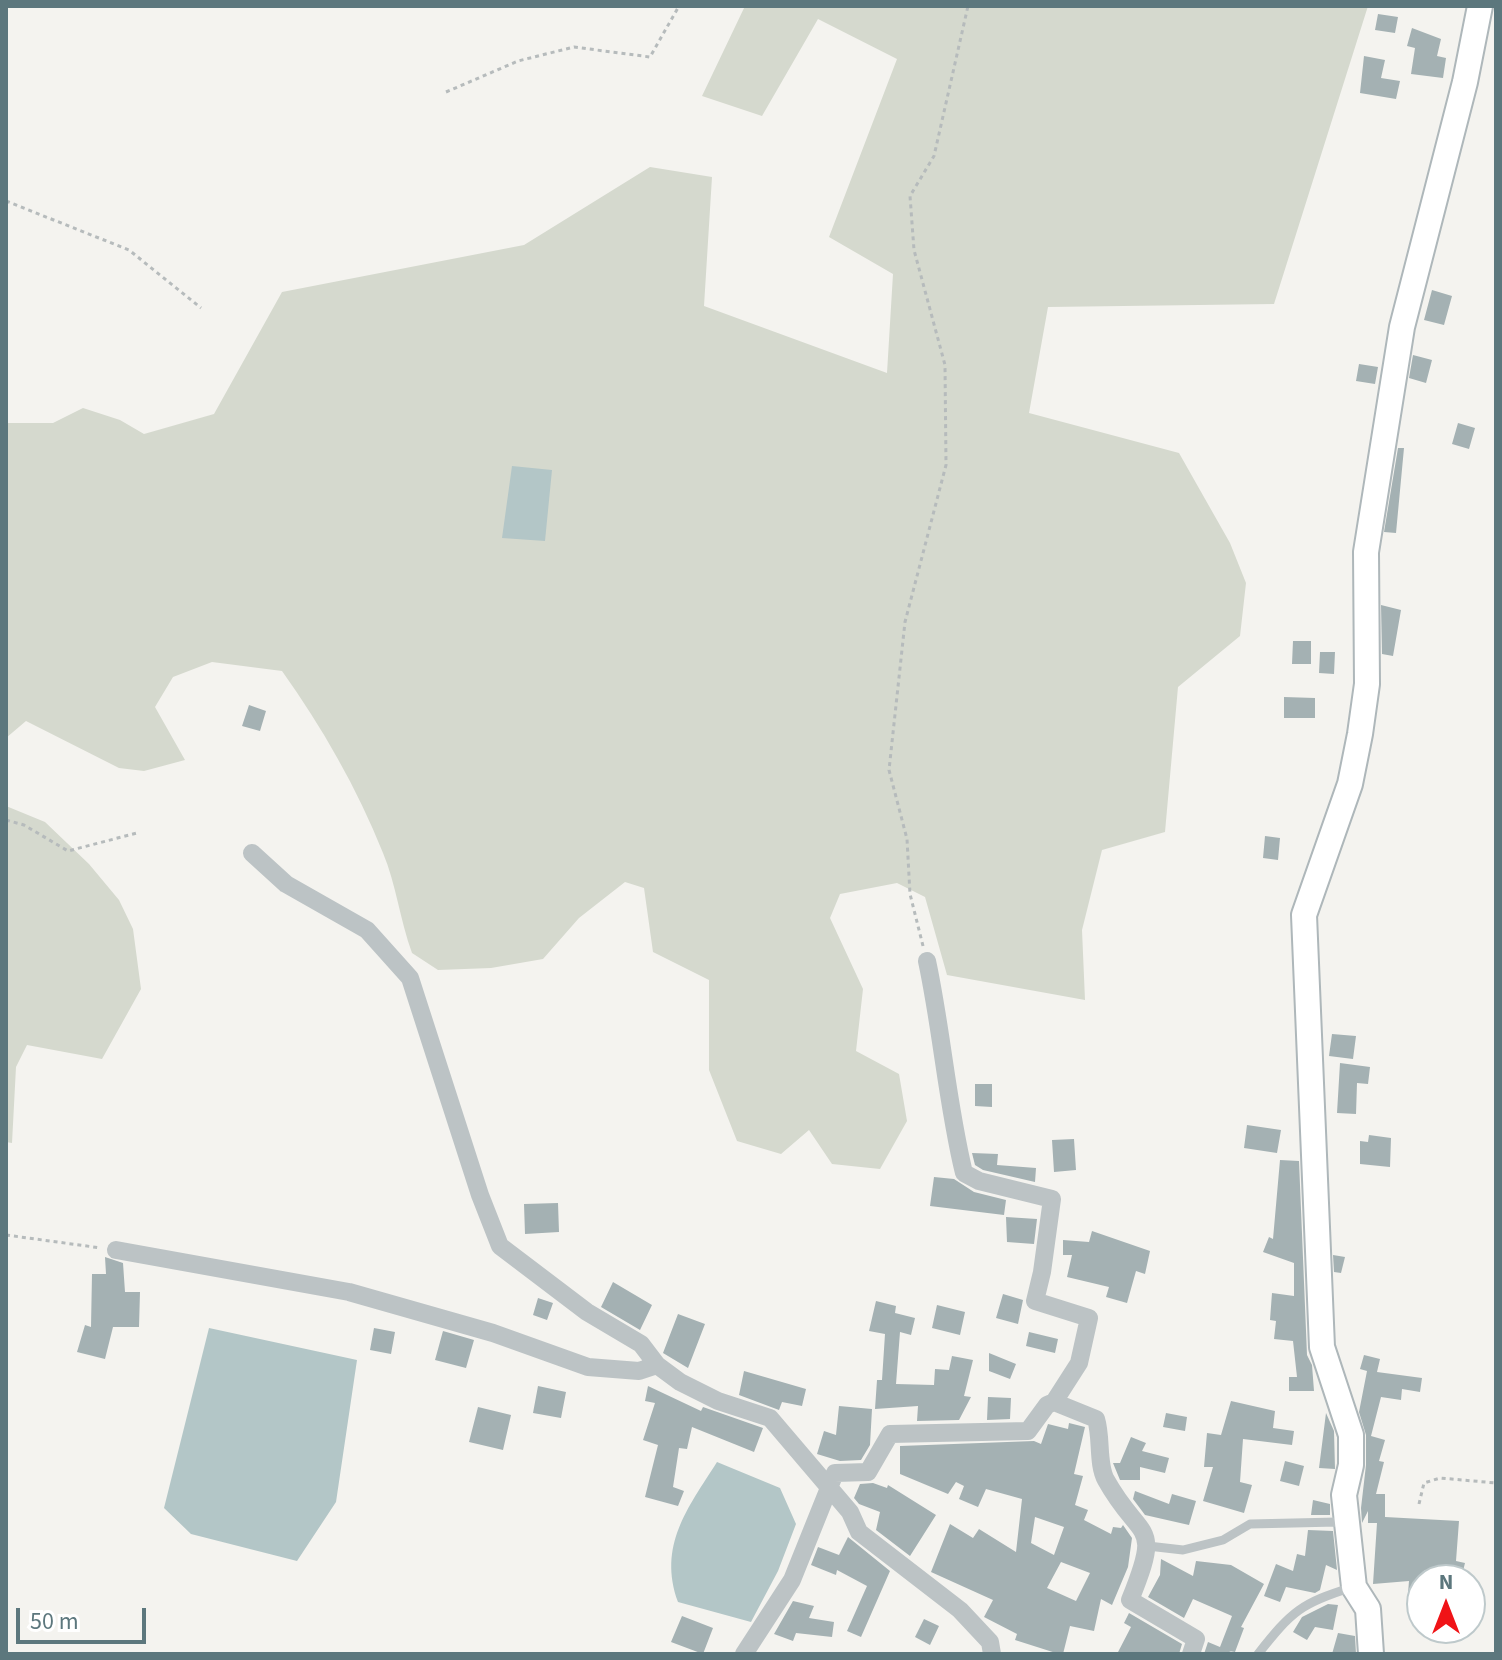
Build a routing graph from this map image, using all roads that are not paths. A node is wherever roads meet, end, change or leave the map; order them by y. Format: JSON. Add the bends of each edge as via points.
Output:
{"nodes":[{"id":1,"x":1480,"y":6,"type":"edge"},
{"id":2,"x":252,"y":853,"type":"dead end"},
{"id":3,"x":927,"y":961,"type":"road end"},
{"id":4,"x":116,"y":1250,"type":"road end"},
{"id":5,"x":657,"y":1365,"type":"junction"},
{"id":6,"x":1054,"y":1402,"type":"junction"},
{"id":7,"x":1350,"y":1533,"type":"junction"},
{"id":8,"x":1148,"y":1546,"type":"junction"},
{"id":9,"x":1354,"y":1587,"type":"junction"},
{"id":10,"x":744,"y":1654,"type":"edge"},
{"id":11,"x":992,"y":1654,"type":"edge"},
{"id":12,"x":1191,"y":1654,"type":"edge"},
{"id":13,"x":1258,"y":1654,"type":"edge"},
{"id":14,"x":1371,"y":1654,"type":"edge"}],
"edges":[{"from":1,"to":7,"type":"street","via":[[1402,327],[1366,552],[1367,684],[1355,759],[1304,915],[1322,1347],[1351,1435],[1344,1495]]},
{"from":2,"to":5,"type":"street","via":[[286,884],[367,930],[410,978],[500,1246],[587,1312],[641,1344]]},
{"from":3,"to":6,"type":"street","via":[[964,1173],[1052,1199],[1035,1301],[1089,1318],[1079,1363]]},
{"from":4,"to":5,"type":"street","via":[[349,1292],[588,1367],[639,1371]]},
{"from":5,"to":11,"type":"street","via":[[718,1401],[770,1418],[850,1512],[859,1532],[960,1610],[990,1642]]},
{"from":6,"to":8,"type":"street","via":[[1096,1419],[1104,1477],[1145,1530]]},
{"from":6,"to":10,"type":"street","via":[[1028,1431],[890,1434],[868,1472],[835,1473],[792,1580]]},
{"from":7,"to":8,"type":"lane","via":[[1337,1522],[1250,1524],[1223,1540],[1183,1550]]},
{"from":7,"to":9,"type":"street"},
{"from":8,"to":12,"type":"street","via":[[1130,1600],[1196,1639]]},
{"from":9,"to":13,"type":"lane","via":[[1308,1601]]},
{"from":9,"to":14,"type":"street","via":[[1368,1609]]}]}
